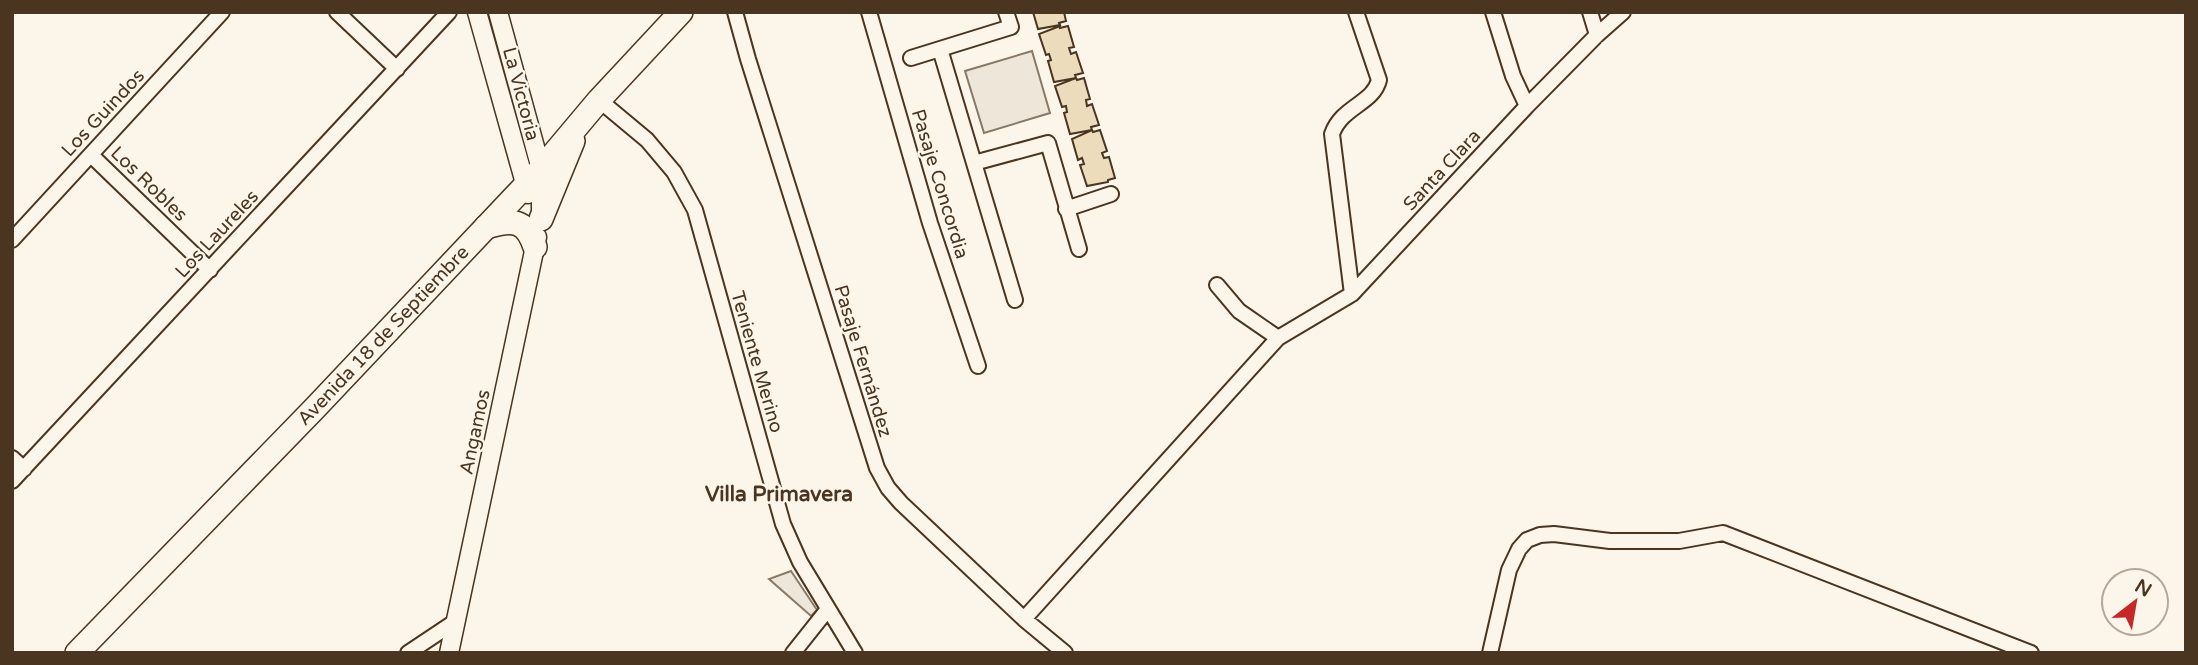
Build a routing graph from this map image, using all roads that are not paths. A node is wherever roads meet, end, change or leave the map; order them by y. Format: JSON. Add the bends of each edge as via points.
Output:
{"nodes":[{"id":1,"x":222,"y":12,"type":"edge"},
{"id":2,"x":337,"y":12,"type":"edge"},
{"id":3,"x":449,"y":12,"type":"edge"},
{"id":4,"x":477,"y":12,"type":"edge"},
{"id":5,"x":498,"y":12,"type":"edge"},
{"id":6,"x":681,"y":12,"type":"edge"},
{"id":7,"x":735,"y":12,"type":"edge"},
{"id":8,"x":869,"y":12,"type":"edge"},
{"id":9,"x":1006,"y":12,"type":"edge"},
{"id":10,"x":1493,"y":12,"type":"edge"},
{"id":11,"x":1590,"y":12,"type":"edge"},
{"id":12,"x":1623,"y":12,"type":"edge"},
{"id":13,"x":1359,"y":18,"type":"edge"},
{"id":14,"x":1597,"y":35,"type":"junction"},
{"id":15,"x":940,"y":49,"type":"junction"},
{"id":16,"x":911,"y":58,"type":"dead end"},
{"id":17,"x":397,"y":69,"type":"junction"},
{"id":18,"x":599,"y":100,"type":"junction"},
{"id":19,"x":1527,"y":106,"type":"junction"},
{"id":20,"x":580,"y":123,"type":"junction"},
{"id":21,"x":91,"y":155,"type":"junction"},
{"id":22,"x":974,"y":163,"type":"junction"},
{"id":23,"x":541,"y":169,"type":"junction"},
{"id":24,"x":524,"y":186,"type":"junction"},
{"id":25,"x":1111,"y":194,"type":"dead end"},
{"id":26,"x":1066,"y":209,"type":"junction"},
{"id":27,"x":541,"y":219,"type":"junction"},
{"id":28,"x":486,"y":227,"type":"junction"},
{"id":29,"x":12,"y":240,"type":"edge"},
{"id":30,"x":535,"y":247,"type":"junction"},
{"id":31,"x":1079,"y":248,"type":"dead end"},
{"id":32,"x":210,"y":270,"type":"junction"},
{"id":33,"x":1217,"y":285,"type":"dead end"},
{"id":34,"x":1352,"y":294,"type":"junction"},
{"id":35,"x":1015,"y":300,"type":"dead end"},
{"id":36,"x":1278,"y":338,"type":"junction"},
{"id":37,"x":978,"y":366,"type":"dead end"},
{"id":38,"x":12,"y":458,"type":"edge"},
{"id":39,"x":24,"y":469,"type":"junction"},
{"id":40,"x":12,"y":481,"type":"edge"},
{"id":41,"x":828,"y":609,"type":"junction"},
{"id":42,"x":1024,"y":619,"type":"junction"},
{"id":43,"x":456,"y":621,"type":"junction"},
{"id":44,"x":78,"y":653,"type":"edge"},
{"id":45,"x":408,"y":653,"type":"edge"},
{"id":46,"x":449,"y":653,"type":"edge"},
{"id":47,"x":793,"y":653,"type":"edge"},
{"id":48,"x":855,"y":653,"type":"edge"},
{"id":49,"x":1065,"y":653,"type":"edge"},
{"id":50,"x":1490,"y":653,"type":"edge"},
{"id":51,"x":2031,"y":653,"type":"edge"}],
"edges":[{"from":1,"to":21,"type":"street","name":"Los Guindos"},
{"from":2,"to":17,"type":"street"},
{"from":3,"to":17,"type":"street","name":"Los Laureles"},
{"from":4,"to":24,"type":"street","name":"La Victoria"},
{"from":5,"to":23,"type":"street","name":"La Victoria"},
{"from":6,"to":18,"type":"main road","name":"Avenida 18 de Septiembre"},
{"from":7,"to":42,"type":"street","name":"Pasaje Fernández","via":[[877,468],[901,503]]},
{"from":8,"to":37,"type":"street","name":"Pasaje Concordia","via":[[930,223]]},
{"from":9,"to":15,"type":"street","via":[[1011,27]]},
{"from":10,"to":19,"type":"street"},
{"from":11,"to":14,"type":"street"},
{"from":12,"to":14,"type":"street","name":"Santa Clara"},
{"from":13,"to":34,"type":"street","via":[[1379,80],[1376,90],[1338,119],[1332,134]]},
{"from":14,"to":19,"type":"street","name":"Santa Clara"},
{"from":15,"to":16,"type":"street"},
{"from":15,"to":22,"type":"street"},
{"from":17,"to":32,"type":"street","name":"Los Laureles"},
{"from":18,"to":20,"type":"main road","name":"Avenida 18 de Septiembre"},
{"from":18,"to":41,"type":"street","name":"Teniente Merino","via":[[647,140],[674,172],[695,210],[783,524]]},
{"from":19,"to":34,"type":"street","name":"Santa Clara"},
{"from":20,"to":23,"type":"main road","name":"Avenida 18 de Septiembre"},
{"from":20,"to":27,"type":"main road"},
{"from":21,"to":29,"type":"street","name":"Los Guindos"},
{"from":21,"to":32,"type":"street","name":"Los Robles"},
{"from":22,"to":26,"type":"street","via":[[1048,143]]},
{"from":22,"to":35,"type":"street"},
{"from":23,"to":24,"type":"main road","name":"Avenida 18 de Septiembre"},
{"from":23,"to":27,"type":"street","name":"Angamos"},
{"from":24,"to":27,"type":"street"},
{"from":24,"to":28,"type":"main road","name":"Avenida 18 de Septiembre"},
{"from":25,"to":26,"type":"street"},
{"from":26,"to":31,"type":"street"},
{"from":27,"to":30,"type":"street","name":"Angamos"},
{"from":28,"to":30,"type":"main road","via":[[519,224],[528,230]]},
{"from":28,"to":44,"type":"main road","name":"Avenida 18 de Septiembre"},
{"from":30,"to":43,"type":"street","name":"Angamos"},
{"from":32,"to":39,"type":"street","name":"Los Laureles"},
{"from":33,"to":36,"type":"street","via":[[1239,311]]},
{"from":34,"to":36,"type":"street","name":"Santa Clara"},
{"from":36,"to":42,"type":"street","name":"Santa Clara"},
{"from":38,"to":39,"type":"street"},
{"from":39,"to":40,"type":"street","name":"Los Laureles"},
{"from":41,"to":47,"type":"street"},
{"from":41,"to":48,"type":"street","name":"Teniente Merino"},
{"from":42,"to":49,"type":"street","name":"Pasaje Fernández"},
{"from":43,"to":45,"type":"street"},
{"from":43,"to":46,"type":"street","name":"Angamos"},
{"from":50,"to":51,"type":"street","via":[[1508,570],[1527,540],[1553,534],[1610,541],[1679,541],[1723,533]]}]}
